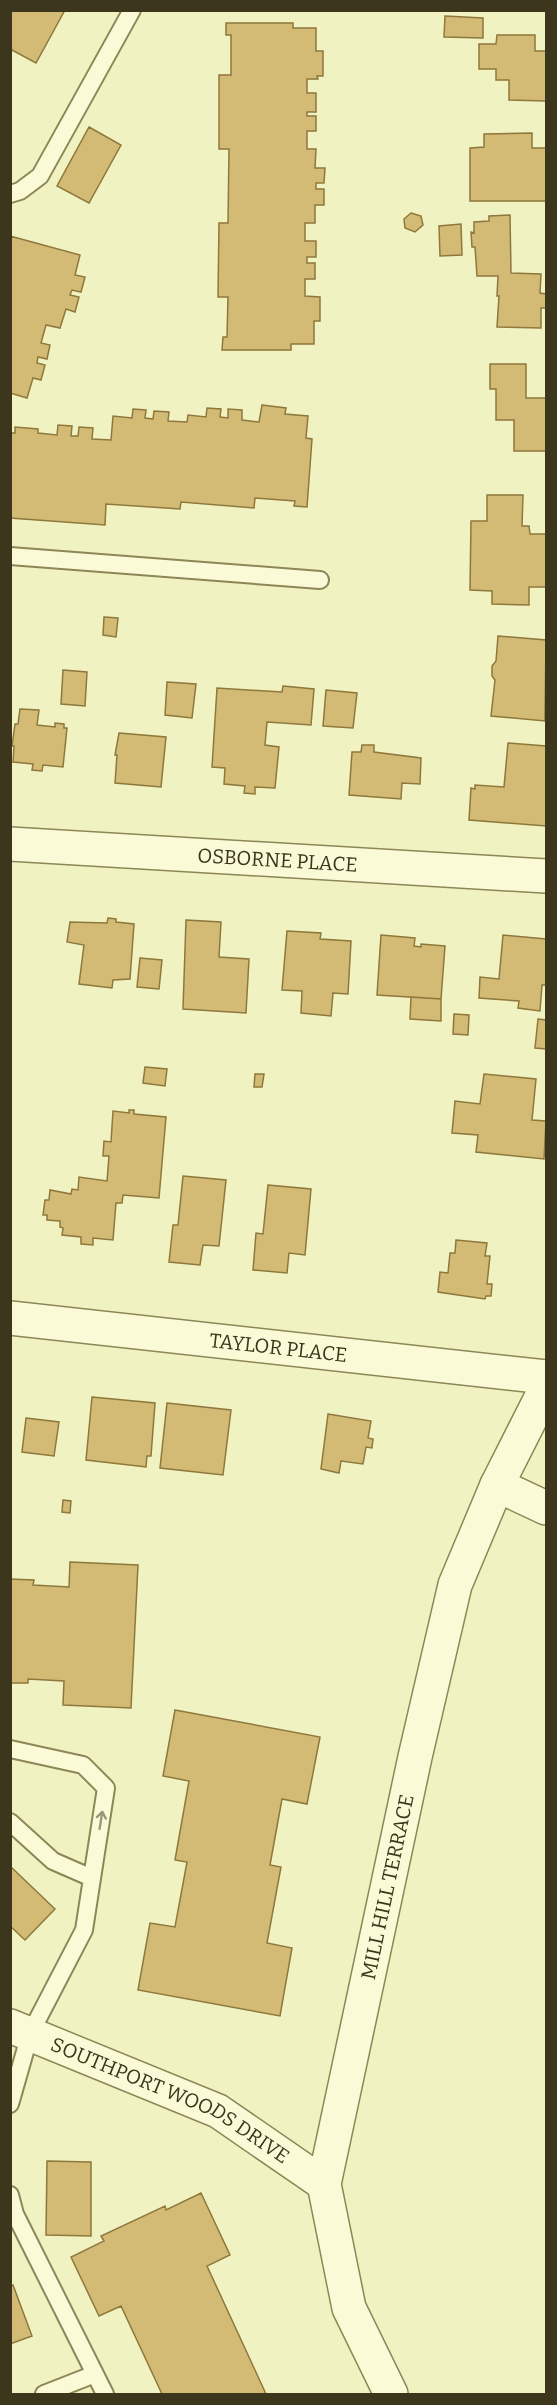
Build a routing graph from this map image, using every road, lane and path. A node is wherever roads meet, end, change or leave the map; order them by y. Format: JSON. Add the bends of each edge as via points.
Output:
{"nodes":[{"id":1,"x":132,"y":10,"type":"edge"},
{"id":2,"x":10,"y":194,"type":"edge"},
{"id":3,"x":10,"y":556,"type":"edge"},
{"id":4,"x":320,"y":580,"type":"dead end"},
{"id":5,"x":10,"y":844,"type":"edge"},
{"id":6,"x":546,"y":876,"type":"edge"},
{"id":7,"x":10,"y":1318,"type":"edge"},
{"id":8,"x":546,"y":1377,"type":"edge"},
{"id":9,"x":546,"y":1388,"type":"edge"},
{"id":10,"x":497,"y":1485,"type":"junction"},
{"id":11,"x":546,"y":1508,"type":"edge"},
{"id":12,"x":10,"y":1749,"type":"edge"},
{"id":13,"x":10,"y":1822,"type":"edge"},
{"id":14,"x":92,"y":1878,"type":"junction"},
{"id":15,"x":20,"y":2030,"type":"edge"},
{"id":16,"x":10,"y":2104,"type":"edge"},
{"id":17,"x":324,"y":2184,"type":"junction"},
{"id":18,"x":10,"y":2195,"type":"edge"},
{"id":19,"x":95,"y":2374,"type":"junction"},
{"id":20,"x":44,"y":2394,"type":"edge"},
{"id":21,"x":105,"y":2394,"type":"edge"},
{"id":22,"x":391,"y":2394,"type":"edge"}],
"edges":[{"from":1,"to":2,"type":"lane","via":[[40,176]]},
{"from":3,"to":4,"type":"lane"},
{"from":5,"to":6,"type":"street","name":"OSBORNE PLACE"},
{"from":7,"to":8,"type":"street","name":"TAYLOR PLACE"},
{"from":9,"to":10,"type":"street","name":"MILL HILL TERRACE"},
{"from":10,"to":11,"type":"street"},
{"from":10,"to":17,"type":"street","name":"MILL HILL TERRACE","via":[[455,1585]]},
{"from":14,"to":12,"type":"lane","one_way":true,"via":[[106,1788],[83,1765]]},
{"from":13,"to":14,"type":"lane","via":[[53,1861]]},
{"from":14,"to":15,"type":"lane","via":[[84,1930]]},
{"from":15,"to":16,"type":"lane"},
{"from":15,"to":17,"type":"street","name":"SOUTHPORT WOODS DRIVE","via":[[218,2111]]},
{"from":17,"to":22,"type":"street","name":"MILL HILL TERRACE","via":[[348,2308]]},
{"from":18,"to":19,"type":"lane","via":[[15,2214]]},
{"from":19,"to":20,"type":"lane"},
{"from":19,"to":21,"type":"lane"}]}
